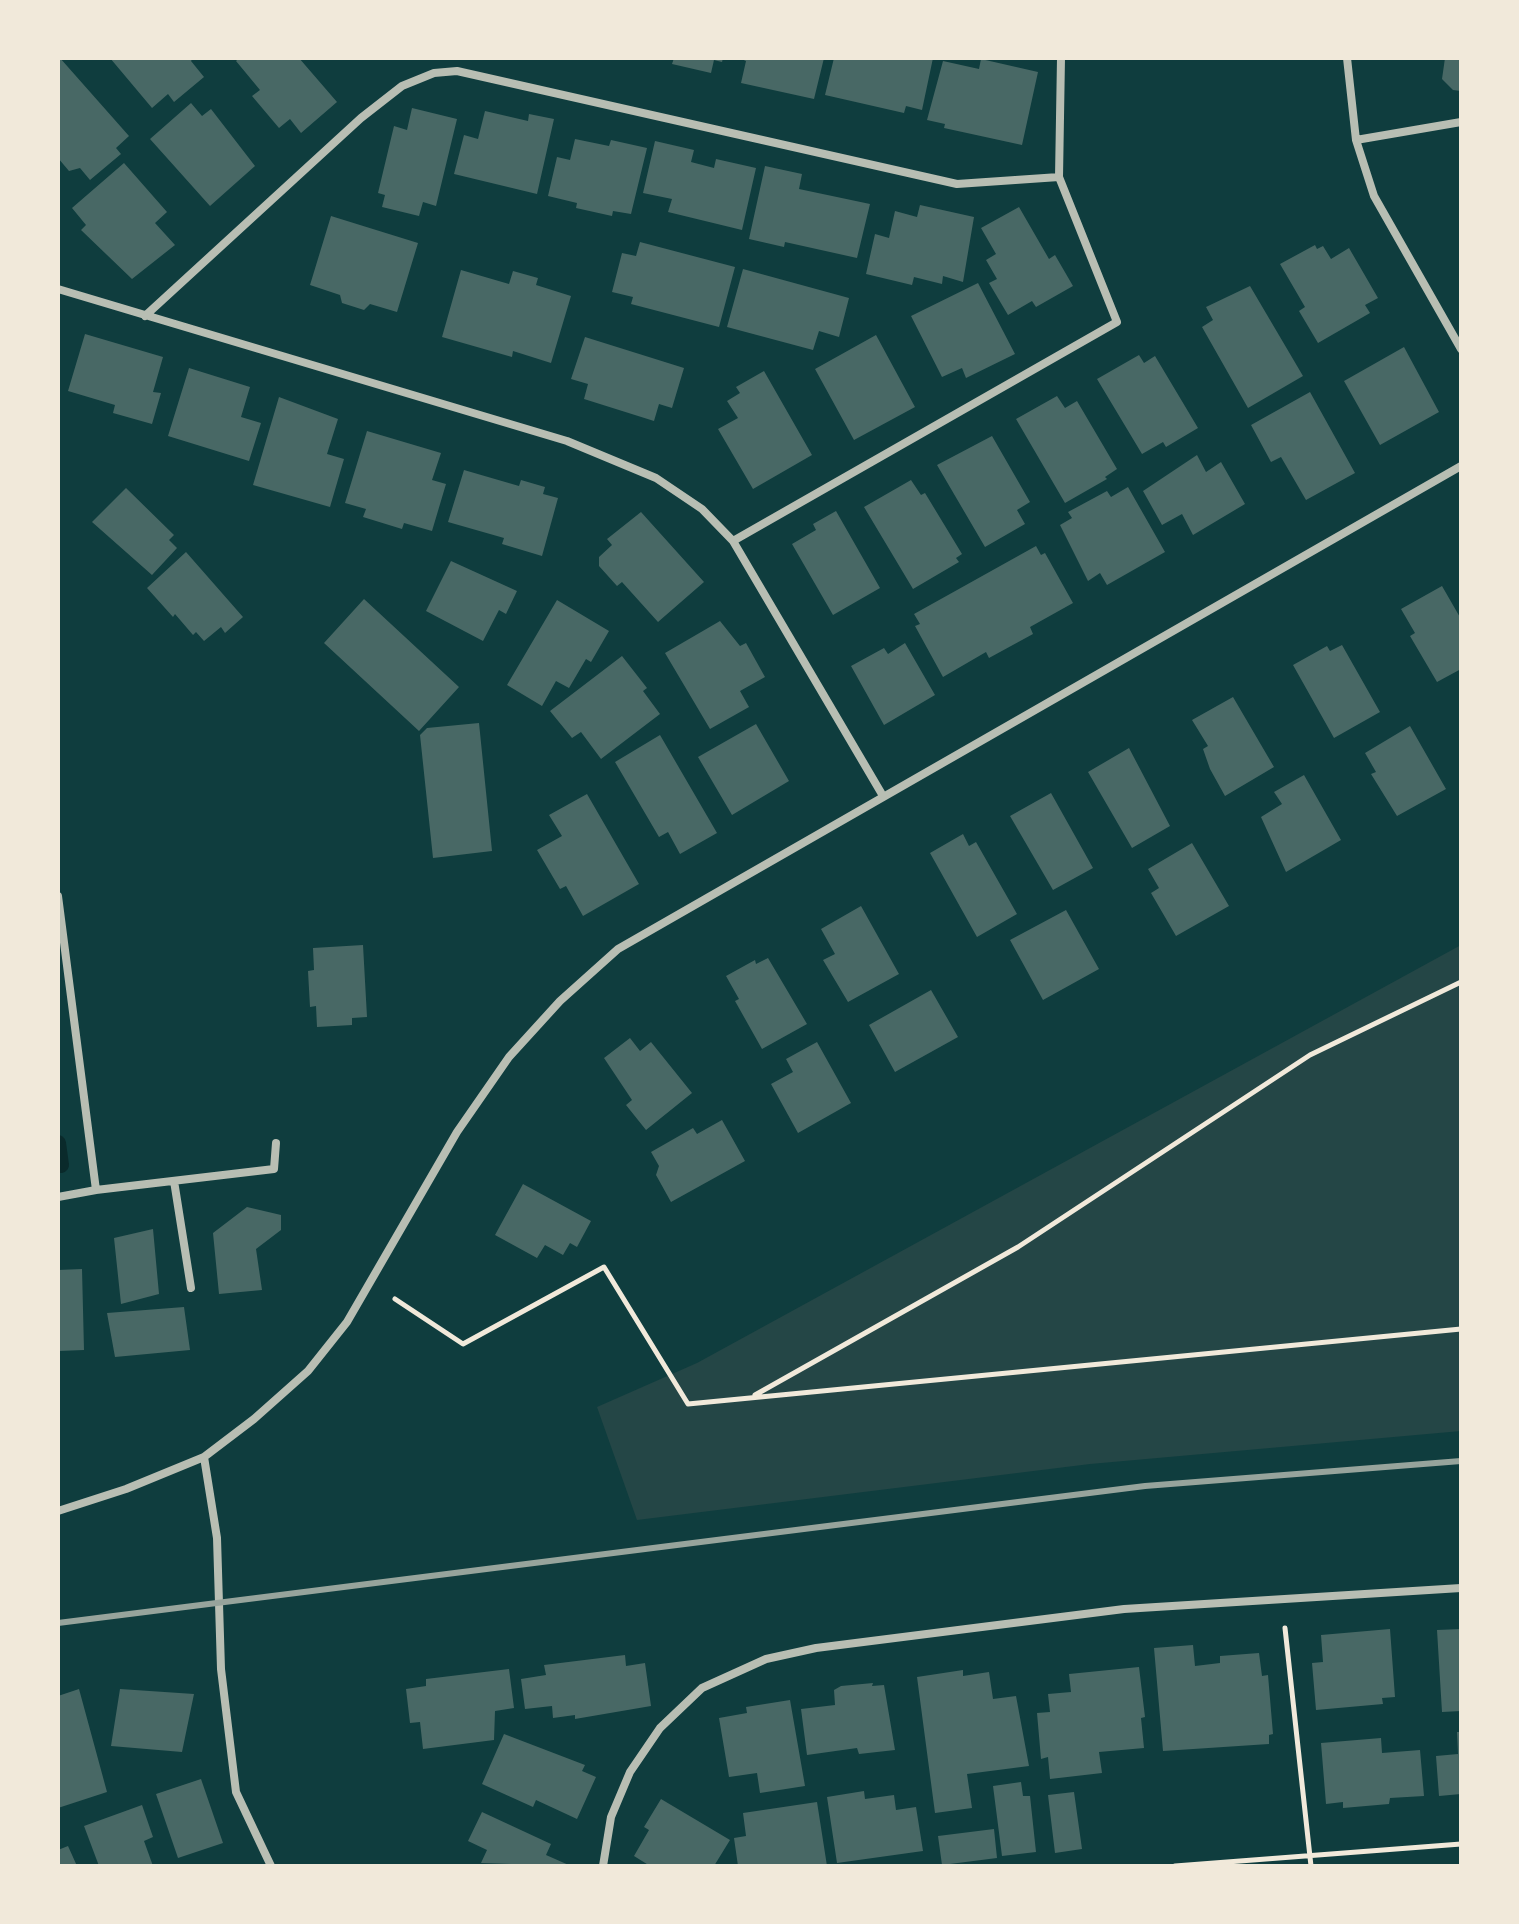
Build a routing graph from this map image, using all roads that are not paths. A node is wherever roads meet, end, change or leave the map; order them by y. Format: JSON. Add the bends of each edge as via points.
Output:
{"nodes":[{"id":1,"x":1061,"y":58,"type":"edge"},
{"id":2,"x":1347,"y":58,"type":"edge"},
{"id":3,"x":1461,"y":122,"type":"edge"},
{"id":4,"x":1356,"y":140,"type":"junction"},
{"id":5,"x":1059,"y":177,"type":"junction"},
{"id":6,"x":58,"y":289,"type":"edge"},
{"id":7,"x":145,"y":316,"type":"junction"},
{"id":8,"x":1461,"y":349,"type":"edge"},
{"id":9,"x":1461,"y":466,"type":"edge"},
{"id":10,"x":733,"y":541,"type":"junction"},
{"id":11,"x":883,"y":796,"type":"junction"},
{"id":12,"x":58,"y":896,"type":"edge"},
{"id":13,"x":276,"y":1143,"type":"dead end"},
{"id":14,"x":174,"y":1181,"type":"junction"},
{"id":15,"x":96,"y":1190,"type":"junction"},
{"id":16,"x":58,"y":1197,"type":"edge"},
{"id":17,"x":191,"y":1288,"type":"dead end"},
{"id":18,"x":204,"y":1457,"type":"junction"},
{"id":19,"x":58,"y":1511,"type":"edge"},
{"id":20,"x":1461,"y":1588,"type":"edge"},
{"id":21,"x":271,"y":1866,"type":"edge"},
{"id":22,"x":603,"y":1866,"type":"edge"}],
"edges":[{"from":1,"to":5,"type":"street"},
{"from":2,"to":4,"type":"street"},
{"from":3,"to":4,"type":"street"},
{"from":4,"to":8,"type":"street","via":[[1374,196]]},
{"from":5,"to":7,"type":"street","via":[[957,184],[457,71],[434,73],[402,86],[361,118]]},
{"from":5,"to":10,"type":"street","via":[[1117,322]]},
{"from":6,"to":7,"type":"street"},
{"from":7,"to":10,"type":"street","via":[[567,441],[656,478],[702,509]]},
{"from":9,"to":11,"type":"street"},
{"from":10,"to":11,"type":"street"},
{"from":11,"to":18,"type":"street","via":[[618,949],[560,1001],[509,1057],[457,1132],[347,1322],[308,1371]]},
{"from":12,"to":15,"type":"street"},
{"from":13,"to":14,"type":"street","via":[[274,1169]]},
{"from":14,"to":15,"type":"street"},
{"from":14,"to":17,"type":"street"},
{"from":15,"to":16,"type":"street"},
{"from":18,"to":19,"type":"street"},
{"from":18,"to":21,"type":"street","via":[[217,1538],[221,1669],[236,1792]]},
{"from":20,"to":22,"type":"street","via":[[1124,1609],[766,1659],[702,1688],[660,1728],[630,1772],[611,1817]]}]}
